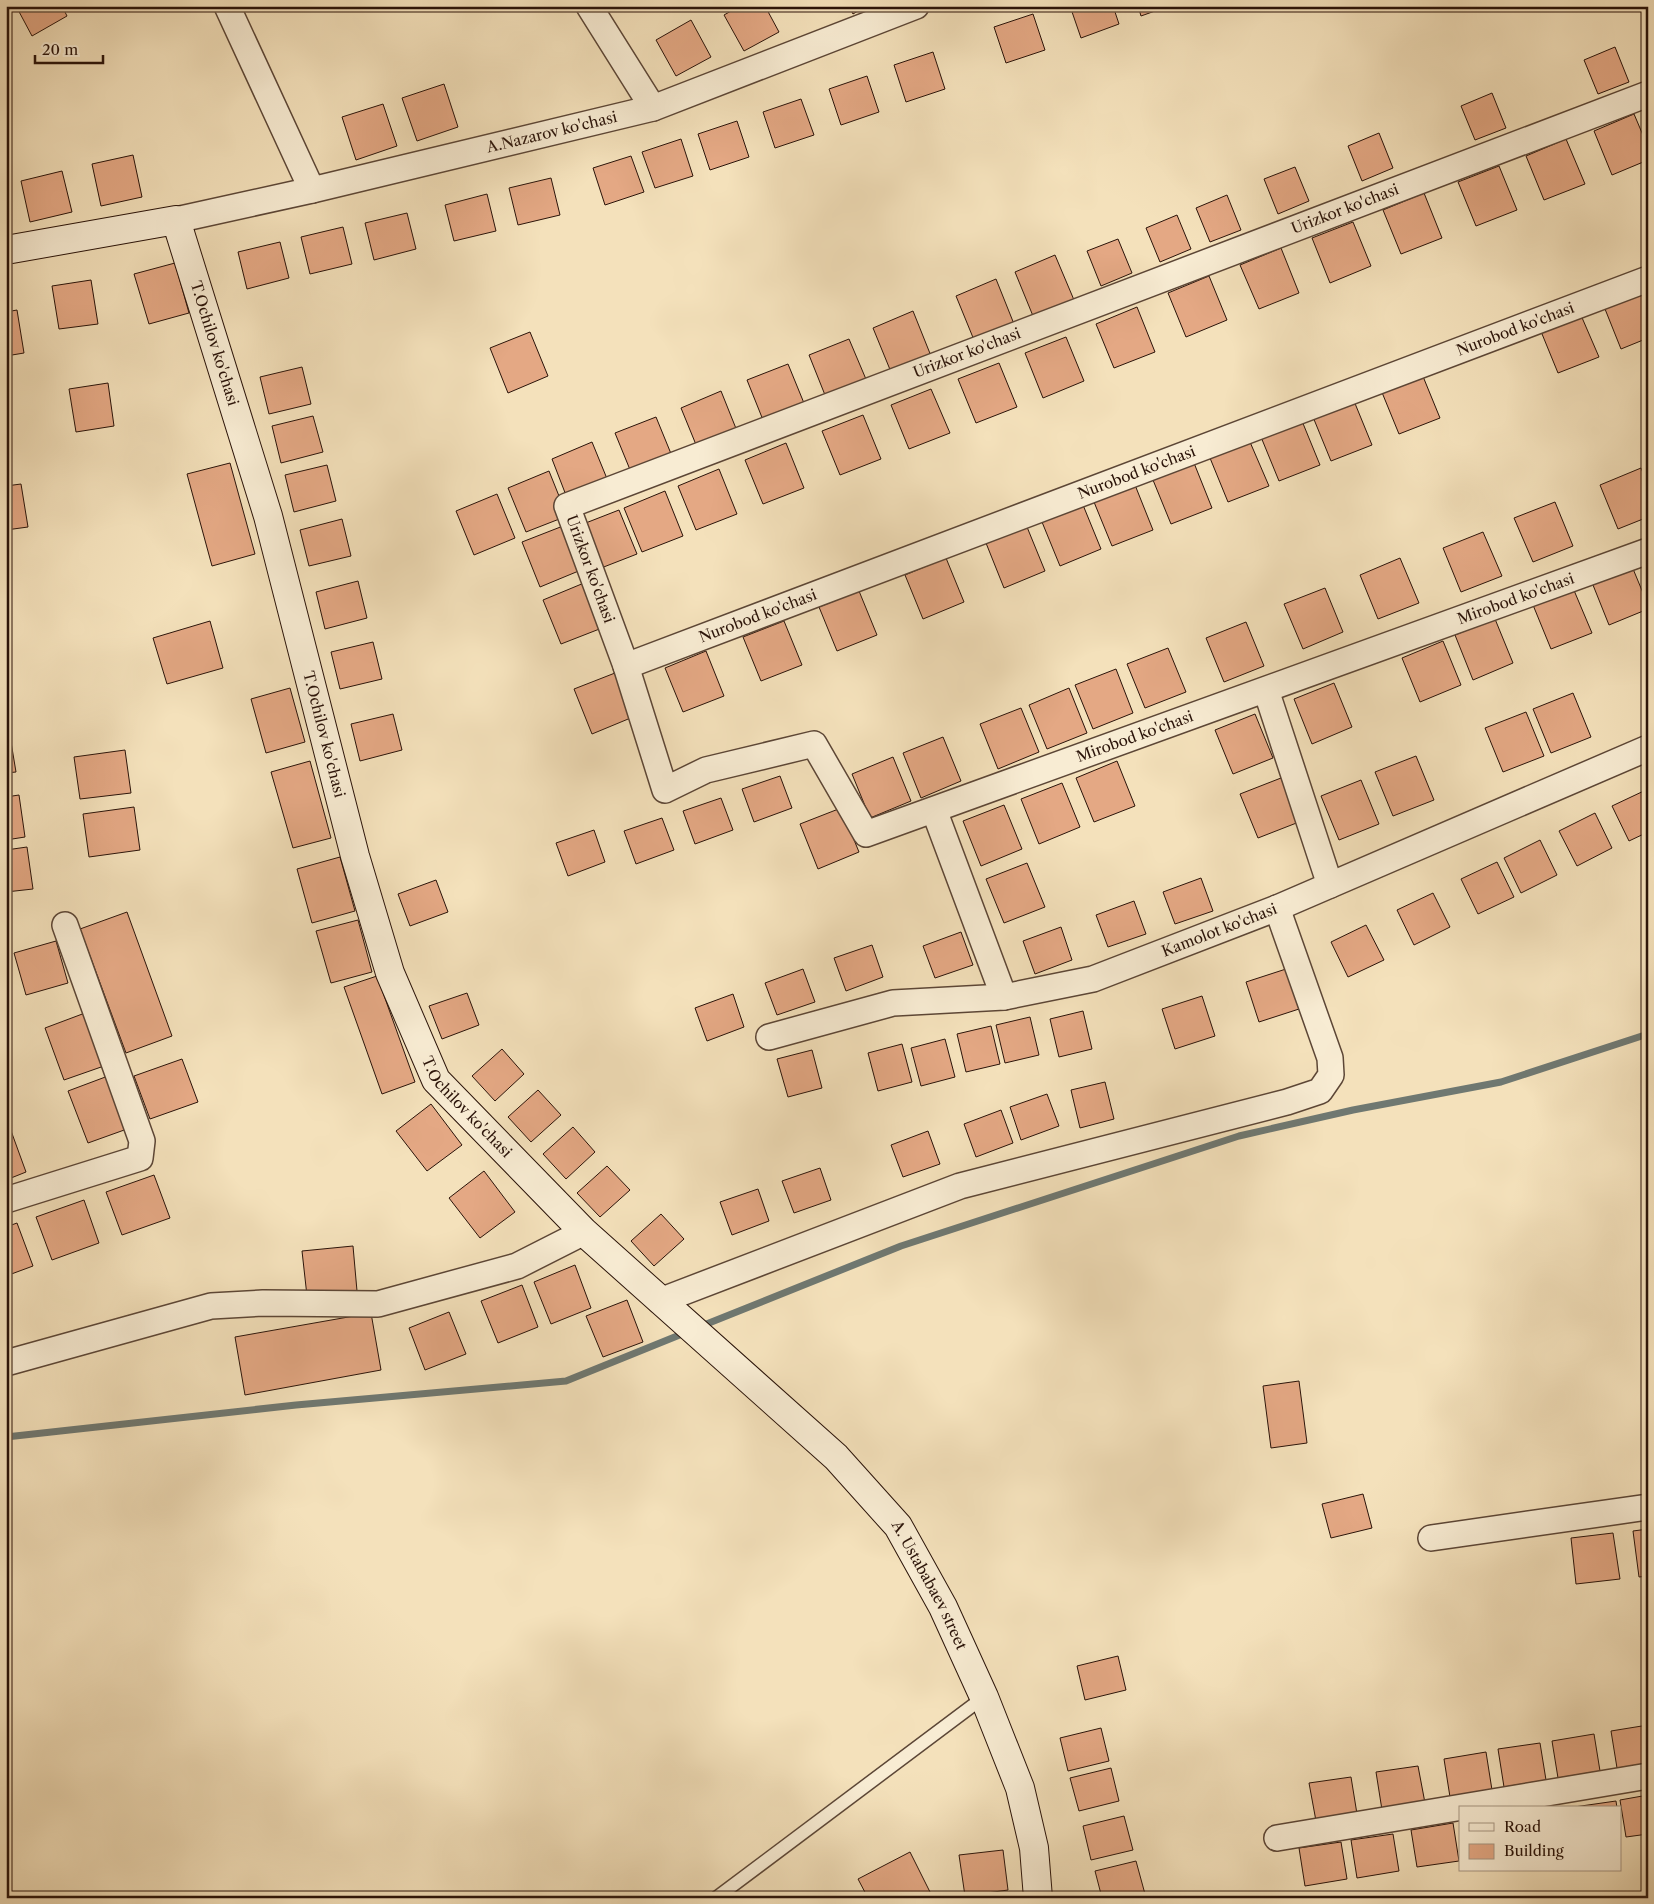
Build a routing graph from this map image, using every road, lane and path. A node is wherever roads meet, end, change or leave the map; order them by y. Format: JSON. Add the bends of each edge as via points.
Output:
{"nodes":[{"id":1,"x":227,"y":6,"type":"edge"},
{"id":2,"x":589,"y":6,"type":"edge"},
{"id":3,"x":916,"y":6,"type":"edge"},
{"id":4,"x":1648,"y":94,"type":"edge"},
{"id":5,"x":654,"y":108,"type":"junction"},
{"id":6,"x":312,"y":190,"type":"junction"},
{"id":7,"x":176,"y":220,"type":"junction"},
{"id":8,"x":6,"y":250,"type":"edge"},
{"id":9,"x":1648,"y":279,"type":"edge"},
{"id":10,"x":1648,"y":551,"type":"edge"},
{"id":11,"x":626,"y":666,"type":"junction"},
{"id":12,"x":1266,"y":690,"type":"junction"},
{"id":13,"x":1648,"y":748,"type":"edge"},
{"id":14,"x":665,"y":790,"type":"joint"},
{"id":15,"x":934,"y":810,"type":"junction"},
{"id":16,"x":1330,"y":886,"type":"junction"},
{"id":17,"x":1277,"y":908,"type":"junction"},
{"id":18,"x":66,"y":925,"type":"dead end"},
{"id":19,"x":1004,"y":997,"type":"junction"},
{"id":20,"x":769,"y":1037,"type":"dead end"},
{"id":21,"x":6,"y":1200,"type":"edge"},
{"id":22,"x":584,"y":1232,"type":"junction"},
{"id":23,"x":660,"y":1301,"type":"junction"},
{"id":24,"x":680,"y":1319,"type":"joint"},
{"id":25,"x":6,"y":1363,"type":"edge"},
{"id":26,"x":1648,"y":1506,"type":"edge"},
{"id":27,"x":1431,"y":1538,"type":"dead end"},
{"id":28,"x":984,"y":1697,"type":"junction"},
{"id":29,"x":1648,"y":1776,"type":"edge"},
{"id":30,"x":1468,"y":1806,"type":"edge"},
{"id":31,"x":1459,"y":1808,"type":"edge"},
{"id":32,"x":1277,"y":1838,"type":"dead end"},
{"id":33,"x":716,"y":1898,"type":"edge"},
{"id":34,"x":1038,"y":1898,"type":"edge"}],
"edges":[{"from":1,"to":6,"type":"street"},
{"from":2,"to":5,"type":"street"},
{"from":3,"to":5,"type":"street","name":"A.Nazarov ko'chasi"},
{"from":4,"to":11,"type":"street","name":"Urizkor ko'chasi","via":[[567,506]]},
{"from":5,"to":6,"type":"street","name":"A.Nazarov ko'chasi"},
{"from":6,"to":7,"type":"street","name":"A.Nazarov ko'chasi"},
{"from":7,"to":8,"type":"main road"},
{"from":7,"to":22,"type":"main road","name":"T.Ochilov ko'chasi","via":[[268,516],[355,856],[390,973],[436,1080]]},
{"from":9,"to":11,"type":"street","name":"Nurobod ko'chasi"},
{"from":10,"to":12,"type":"street","name":"Mirobod ko'chasi"},
{"from":11,"to":14,"type":"street","name":"Urizkor ko'chasi"},
{"from":12,"to":15,"type":"street","name":"Mirobod ko'chasi"},
{"from":12,"to":16,"type":"street"},
{"from":13,"to":16,"type":"street","name":"Kamolot ko'chasi"},
{"from":14,"to":15,"type":"street","name":"Mirobod ko'chasi","via":[[706,770],[814,744],[866,834]]},
{"from":15,"to":19,"type":"street"},
{"from":16,"to":17,"type":"street","name":"Kamolot ko'chasi"},
{"from":17,"to":19,"type":"street","name":"Kamolot ko'chasi","via":[[1093,979]]},
{"from":17,"to":23,"type":"street","via":[[1330,1058],[1331,1075],[1320,1091],[960,1186]]},
{"from":18,"to":21,"type":"street","via":[[142,1141],[140,1158]]},
{"from":19,"to":20,"type":"street","name":"Kamolot ko'chasi","via":[[893,1003]]},
{"from":22,"to":23,"type":"main road","name":"T.Ochilov ko'chasi"},
{"from":22,"to":25,"type":"street","via":[[517,1266],[378,1304],[211,1306]]},
{"from":23,"to":24,"type":"main road","name":"T.Ochilov ko'chasi"},
{"from":24,"to":28,"type":"main road","name":"A. Ustababaev street","via":[[836,1457],[898,1526],[942,1607]]},
{"from":26,"to":27,"type":"street"},
{"from":28,"to":33,"type":"lane"},
{"from":28,"to":34,"type":"main road","name":"A. Ustababaev street","via":[[1020,1788],[1034,1848]]},
{"from":29,"to":30,"type":"street"},
{"from":31,"to":32,"type":"street"}]}
